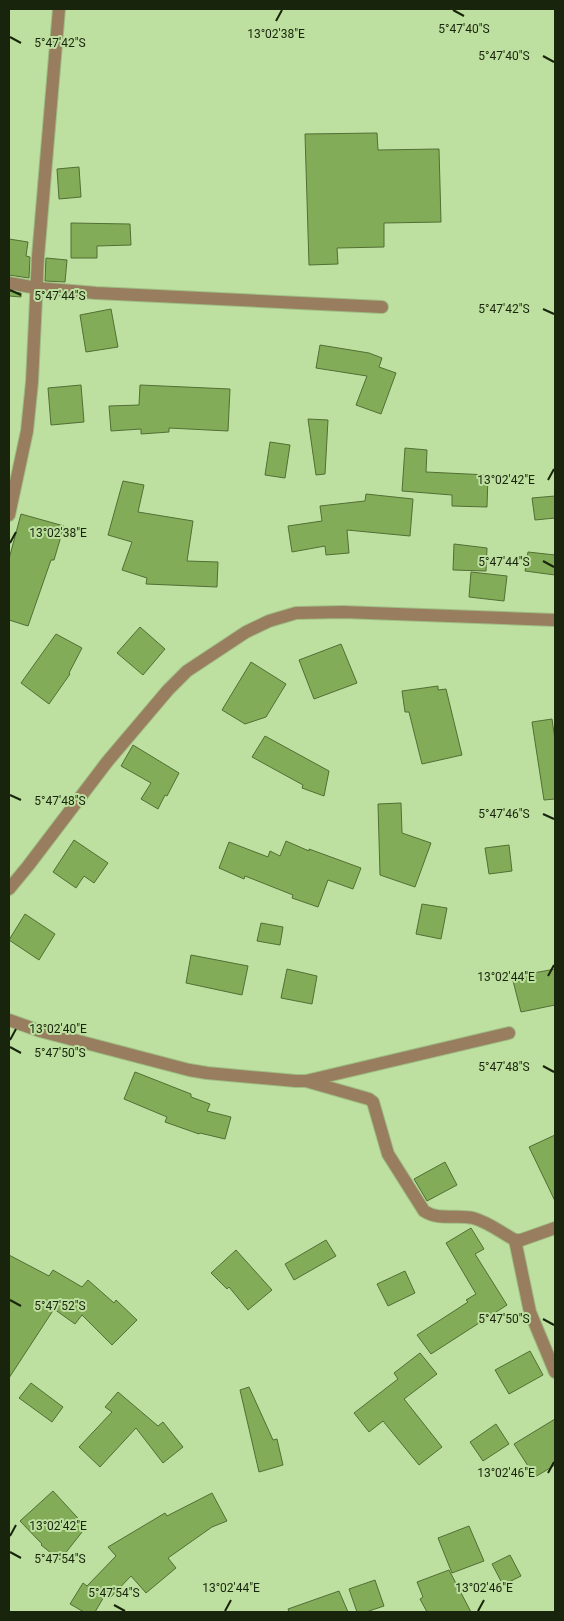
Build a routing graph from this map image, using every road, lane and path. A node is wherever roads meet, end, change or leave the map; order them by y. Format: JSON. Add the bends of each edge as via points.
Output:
{"nodes":[{"id":1,"x":59,"y":9,"type":"edge"},
{"id":2,"x":9,"y":283,"type":"edge"},
{"id":3,"x":37,"y":288,"type":"junction"},
{"id":4,"x":382,"y":307,"type":"dead end"},
{"id":5,"x":9,"y":515,"type":"edge"},
{"id":6,"x":555,"y":620,"type":"edge"},
{"id":7,"x":9,"y":889,"type":"edge"},
{"id":8,"x":9,"y":1020,"type":"edge"},
{"id":9,"x":509,"y":1033,"type":"dead end"},
{"id":10,"x":306,"y":1081,"type":"junction"},
{"id":11,"x":555,"y":1228,"type":"edge"},
{"id":12,"x":515,"y":1240,"type":"junction"},
{"id":13,"x":555,"y":1372,"type":"edge"}],
"edges":[{"from":1,"to":3,"type":"street"},
{"from":2,"to":3,"type":"street"},
{"from":3,"to":4,"type":"street"},
{"from":3,"to":5,"type":"street","via":[[27,431]]},
{"from":6,"to":7,"type":"street","via":[[343,612],[296,614],[269,621],[246,632],[187,671],[168,690],[107,762]]},
{"from":8,"to":10,"type":"street","via":[[189,1070]]},
{"from":9,"to":10,"type":"street"},
{"from":10,"to":12,"type":"street","via":[[373,1102],[388,1154],[424,1211],[435,1217],[479,1220]]},
{"from":11,"to":12,"type":"street"},
{"from":12,"to":13,"type":"street","via":[[530,1312]]}]}
